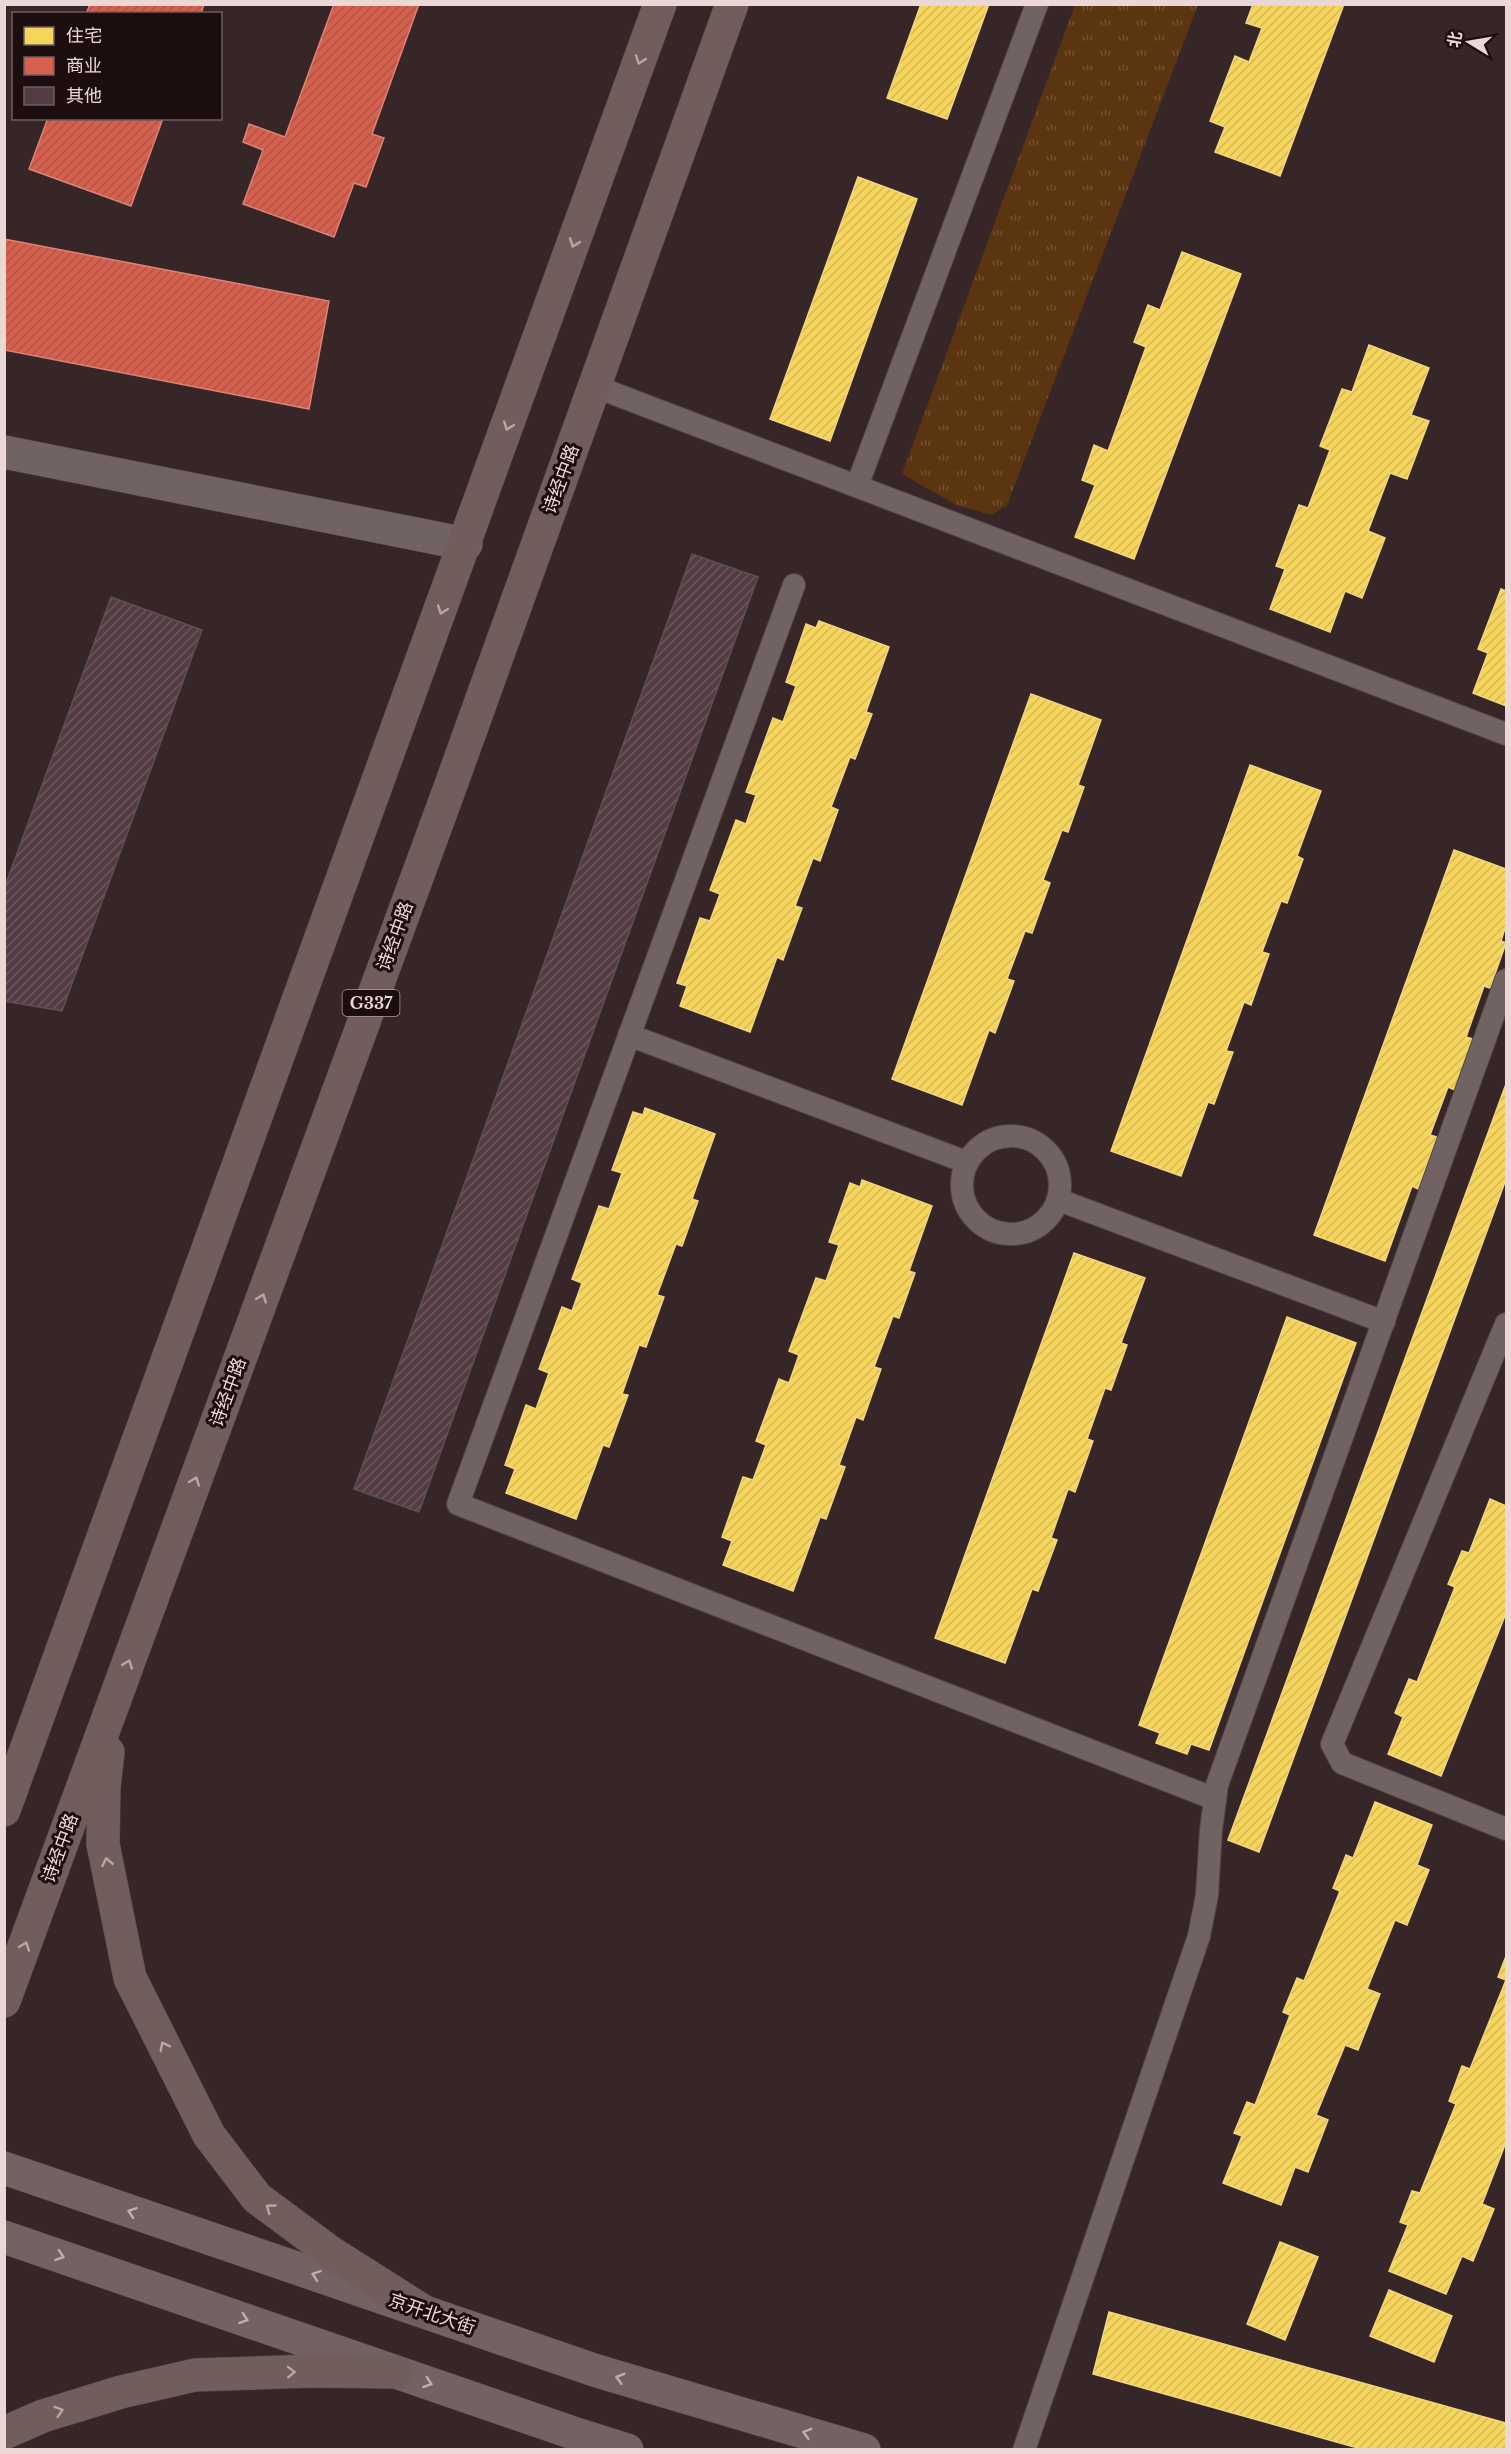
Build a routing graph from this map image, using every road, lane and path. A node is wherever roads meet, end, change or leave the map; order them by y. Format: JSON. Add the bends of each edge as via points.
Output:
{"nodes":[{"id":1,"x":660,"y":4,"type":"edge"},
{"id":2,"x":732,"y":4,"type":"edge"},
{"id":3,"x":1037,"y":4,"type":"edge"},
{"id":4,"x":594,"y":386,"type":"junction"},
{"id":5,"x":4,"y":452,"type":"edge"},
{"id":6,"x":857,"y":486,"type":"junction"},
{"id":7,"x":466,"y":544,"type":"junction"},
{"id":8,"x":794,"y":585,"type":"dead end"},
{"id":9,"x":1506,"y":734,"type":"edge"},
{"id":10,"x":1506,"y":981,"type":"edge"},
{"id":11,"x":629,"y":1035,"type":"junction"},
{"id":12,"x":966,"y":1162,"type":"junction"},
{"id":13,"x":1059,"y":1200,"type":"junction"},
{"id":14,"x":1384,"y":1322,"type":"junction"},
{"id":15,"x":1506,"y":1324,"type":"edge"},
{"id":16,"x":49,"y":1688,"type":"junction"},
{"id":17,"x":113,"y":1705,"type":"junction"},
{"id":18,"x":4,"y":1742,"type":"edge"},
{"id":19,"x":1215,"y":1799,"type":"junction"},
{"id":20,"x":4,"y":1809,"type":"edge"},
{"id":21,"x":1506,"y":1829,"type":"edge"},
{"id":22,"x":4,"y":2001,"type":"edge"},
{"id":23,"x":4,"y":2168,"type":"edge"},
{"id":24,"x":4,"y":2236,"type":"edge"},
{"id":25,"x":423,"y":2311,"type":"junction"},
{"id":26,"x":396,"y":2372,"type":"junction"},
{"id":27,"x":4,"y":2433,"type":"edge"},
{"id":28,"x":627,"y":2450,"type":"edge"},
{"id":29,"x":864,"y":2450,"type":"edge"},
{"id":30,"x":1024,"y":2450,"type":"edge"}],
"edges":[{"from":1,"to":7,"type":"highway","one_way":true},
{"from":2,"to":4,"type":"highway","name":"诗经中路","number":"G337"},
{"from":3,"to":6,"type":"lane"},
{"from":4,"to":6,"type":"lane"},
{"from":17,"to":4,"type":"highway","name":"诗经中路","number":"G337","one_way":true},
{"from":5,"to":7,"type":"street"},
{"from":6,"to":9,"type":"lane"},
{"from":7,"to":16,"type":"highway","one_way":true},
{"from":8,"to":11,"type":"lane"},
{"from":10,"to":14,"type":"lane"},
{"from":11,"to":12,"type":"lane"},
{"from":11,"to":19,"type":"lane","via":[[458,1504]]},
{"from":12,"to":13,"type":"lane","via":[[980,1147],[997,1138],[1015,1136],[1030,1140],[1045,1149],[1055,1162],[1060,1179]]},
{"from":12,"to":13,"type":"lane","via":[[961,1182],[963,1202],[974,1219],[990,1231],[1011,1236],[1032,1231],[1048,1218]]},
{"from":13,"to":14,"type":"lane"},
{"from":14,"to":19,"type":"lane"},
{"from":15,"to":21,"type":"lane","via":[[1332,1744],[1342,1763]]},
{"from":16,"to":18,"type":"highway"},
{"from":16,"to":20,"type":"highway"},
{"from":22,"to":17,"type":"highway","name":"诗经中路","number":"G337","one_way":true},
{"from":25,"to":17,"type":"highway","one_way":true,"via":[[330,2252],[257,2198],[209,2135],[130,1978],[103,1844],[104,1787]]},
{"from":19,"to":30,"type":"lane","via":[[1207,1895],[1199,1936]]},
{"from":25,"to":23,"type":"main road","name":"京开北大街","one_way":true},
{"from":24,"to":26,"type":"main road","one_way":true},
{"from":29,"to":25,"type":"main road","name":"京开北大街","one_way":true,"via":[[597,2371]]},
{"from":27,"to":26,"type":"highway","one_way":true,"via":[[65,2409],[195,2375]]},
{"from":26,"to":28,"type":"main road","one_way":true}]}
